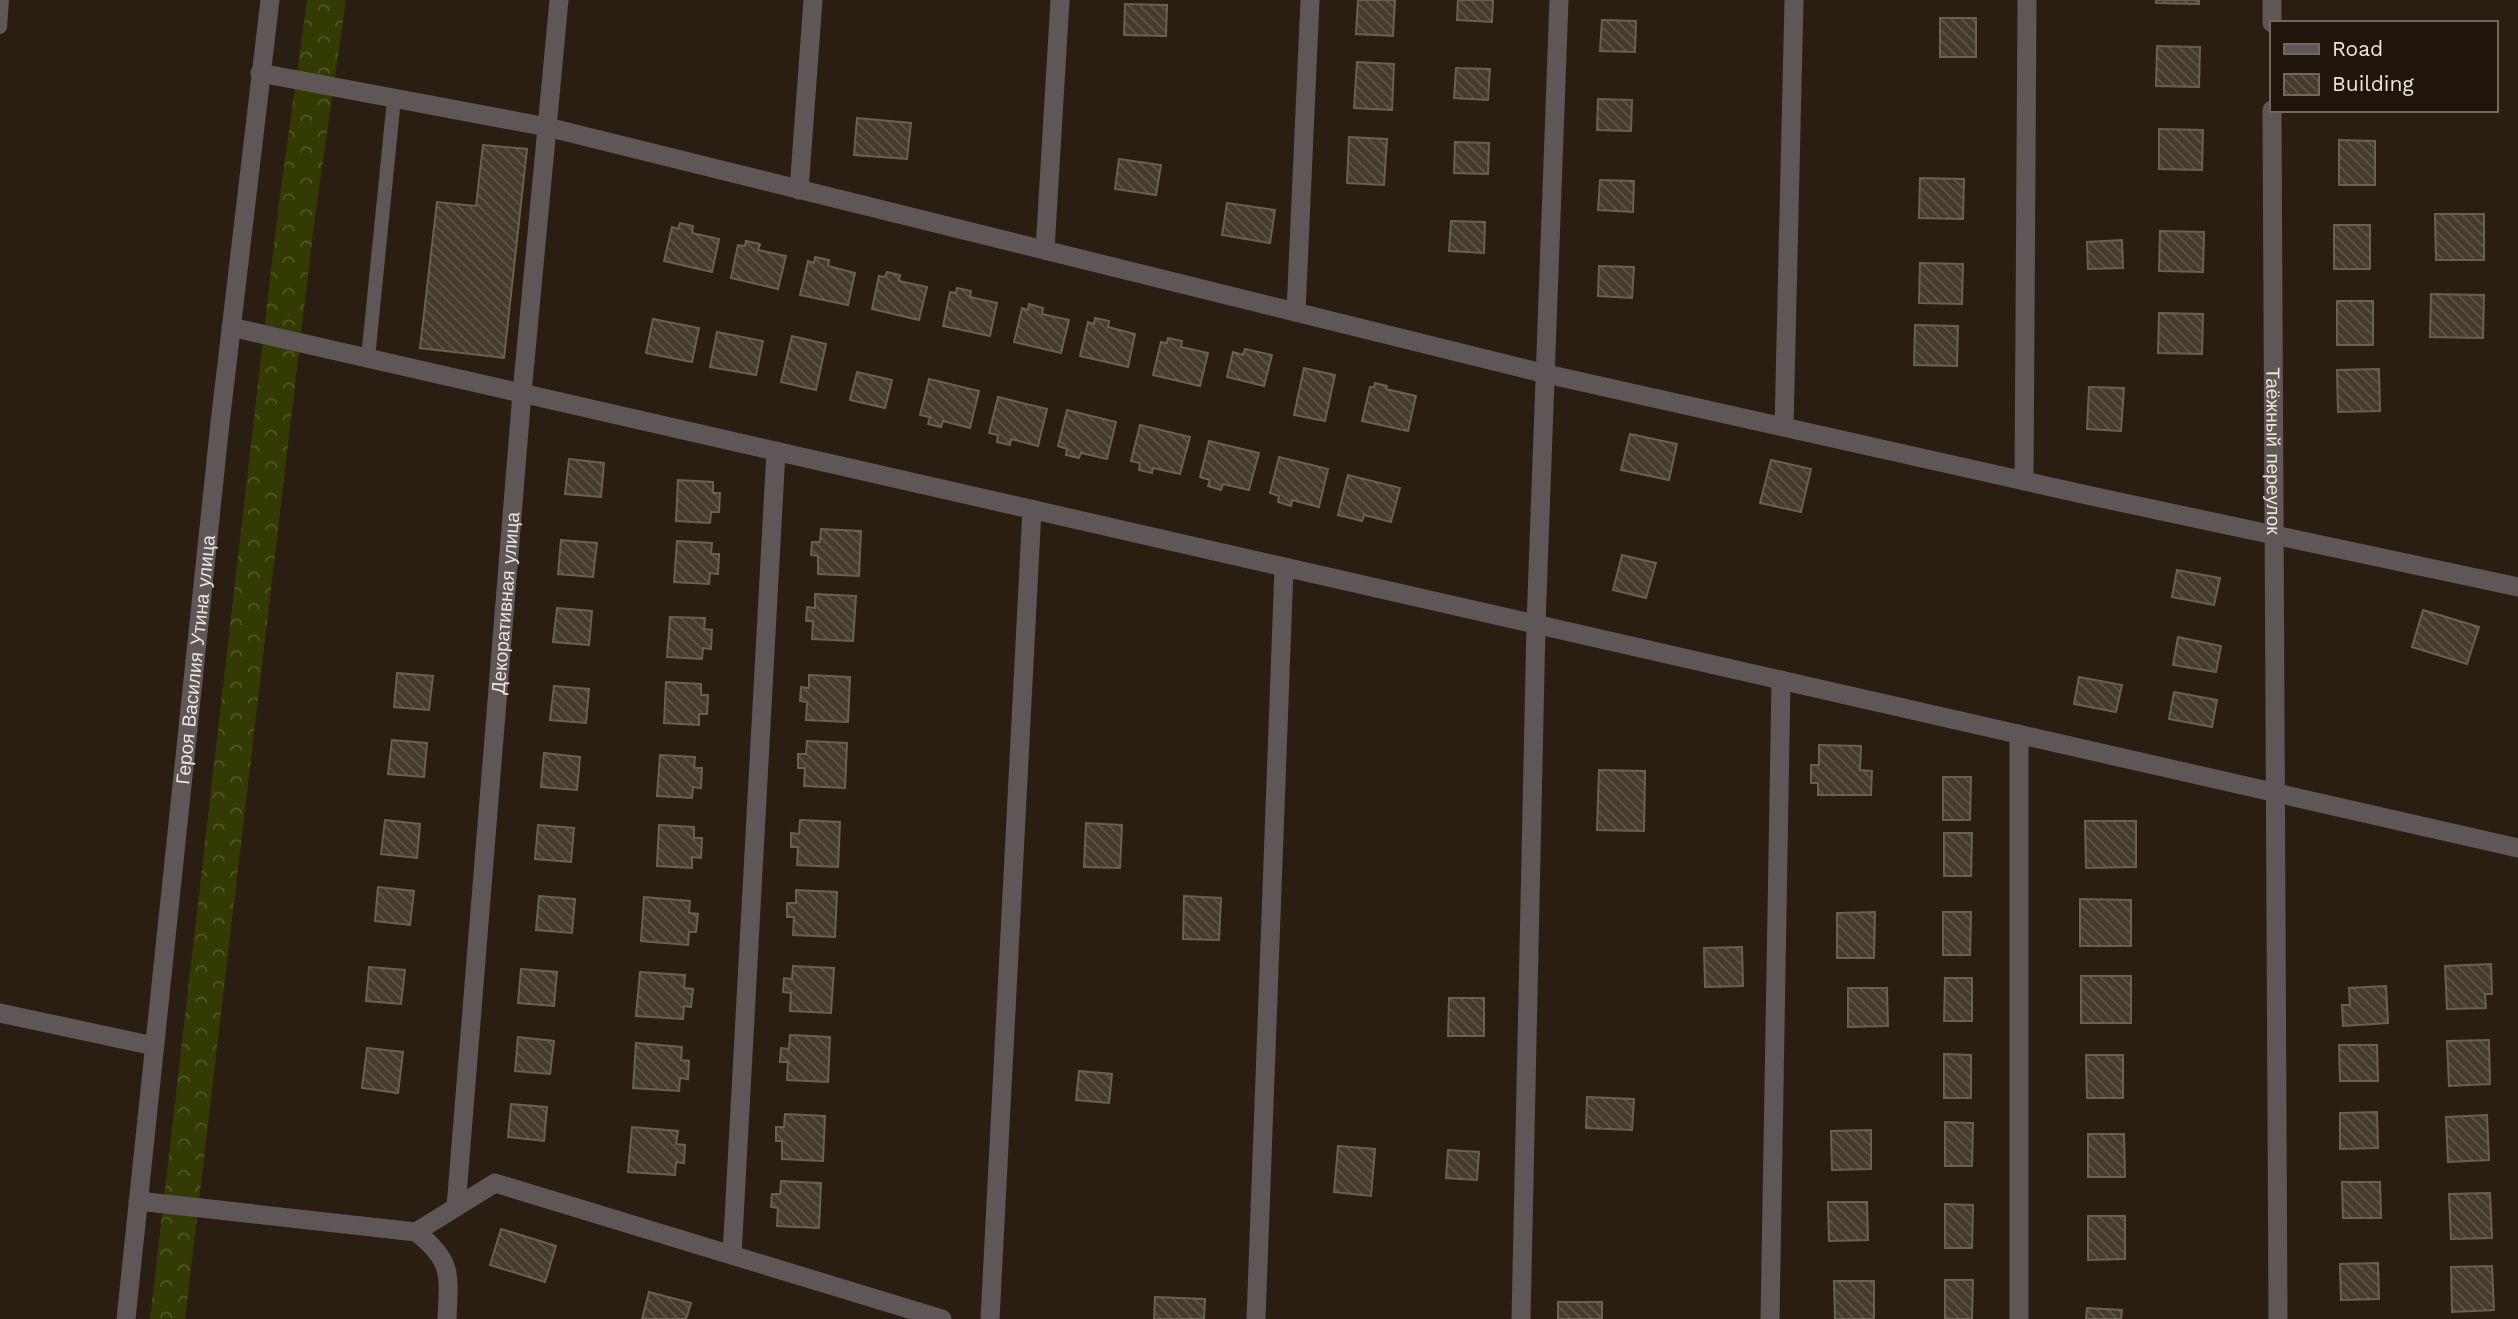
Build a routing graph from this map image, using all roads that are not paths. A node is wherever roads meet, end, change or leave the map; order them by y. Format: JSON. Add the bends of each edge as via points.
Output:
{"nodes":[{"id":1,"x":2,"y":0,"type":"edge"},
{"id":2,"x":270,"y":0,"type":"edge"},
{"id":3,"x":559,"y":0,"type":"edge"},
{"id":4,"x":813,"y":0,"type":"edge"},
{"id":5,"x":1060,"y":0,"type":"edge"},
{"id":6,"x":1310,"y":0,"type":"edge"},
{"id":7,"x":1559,"y":0,"type":"edge"},
{"id":8,"x":1794,"y":0,"type":"edge"},
{"id":9,"x":2027,"y":0,"type":"edge"},
{"id":10,"x":2272,"y":0,"type":"edge"},
{"id":11,"x":2272,"y":21,"type":"edge"},
{"id":12,"x":0,"y":27,"type":"edge"},
{"id":13,"x":260,"y":73,"type":"junction"},
{"id":14,"x":394,"y":99,"type":"junction"},
{"id":15,"x":2272,"y":112,"type":"edge"},
{"id":16,"x":547,"y":127,"type":"junction"},
{"id":17,"x":799,"y":190,"type":"junction"},
{"id":18,"x":1045,"y":250,"type":"junction"},
{"id":19,"x":1296,"y":312,"type":"junction"},
{"id":20,"x":231,"y":327,"type":"junction"},
{"id":21,"x":368,"y":358,"type":"junction"},
{"id":22,"x":1545,"y":373,"type":"junction"},
{"id":23,"x":522,"y":393,"type":"junction"},
{"id":24,"x":1784,"y":427,"type":"junction"},
{"id":25,"x":776,"y":451,"type":"junction"},
{"id":26,"x":2024,"y":481,"type":"junction"},
{"id":27,"x":1032,"y":509,"type":"junction"},
{"id":28,"x":2273,"y":535,"type":"junction"},
{"id":29,"x":1284,"y":567,"type":"junction"},
{"id":30,"x":2518,"y":587,"type":"edge"},
{"id":31,"x":1536,"y":624,"type":"junction"},
{"id":32,"x":1780,"y":680,"type":"junction"},
{"id":33,"x":2019,"y":734,"type":"junction"},
{"id":34,"x":2274,"y":792,"type":"junction"},
{"id":35,"x":2518,"y":848,"type":"edge"},
{"id":36,"x":0,"y":1013,"type":"edge"},
{"id":37,"x":154,"y":1046,"type":"junction"},
{"id":38,"x":138,"y":1201,"type":"junction"},
{"id":39,"x":456,"y":1207,"type":"junction"},
{"id":40,"x":416,"y":1232,"type":"junction"},
{"id":41,"x":732,"y":1255,"type":"junction"},
{"id":42,"x":126,"y":1319,"type":"edge"},
{"id":43,"x":447,"y":1319,"type":"edge"},
{"id":44,"x":942,"y":1319,"type":"edge"},
{"id":45,"x":990,"y":1319,"type":"edge"},
{"id":46,"x":1256,"y":1319,"type":"edge"},
{"id":47,"x":1521,"y":1319,"type":"edge"},
{"id":48,"x":1770,"y":1319,"type":"edge"},
{"id":49,"x":2019,"y":1319,"type":"edge"},
{"id":50,"x":2278,"y":1319,"type":"edge"}],
"edges":[{"from":1,"to":12,"type":"lane"},
{"from":2,"to":13,"type":"street","name":"Героя Василия Утина улица"},
{"from":3,"to":16,"type":"street","name":"Декоративная улица"},
{"from":4,"to":17,"type":"street"},
{"from":5,"to":18,"type":"street"},
{"from":6,"to":19,"type":"street"},
{"from":7,"to":22,"type":"street"},
{"from":8,"to":24,"type":"street"},
{"from":9,"to":26,"type":"street"},
{"from":10,"to":11,"type":"street"},
{"from":13,"to":14,"type":"street"},
{"from":13,"to":20,"type":"street","name":"Героя Василия Утина улица"},
{"from":14,"to":16,"type":"street"},
{"from":14,"to":21,"type":"lane"},
{"from":15,"to":28,"type":"street","name":"Таёжный переулок"},
{"from":16,"to":17,"type":"street"},
{"from":16,"to":23,"type":"street","name":"Декоративная улица"},
{"from":17,"to":18,"type":"street"},
{"from":18,"to":19,"type":"street"},
{"from":19,"to":22,"type":"street"},
{"from":20,"to":21,"type":"street"},
{"from":20,"to":37,"type":"street","name":"Героя Василия Утина улица"},
{"from":21,"to":23,"type":"street"},
{"from":22,"to":24,"type":"street"},
{"from":22,"to":31,"type":"street"},
{"from":23,"to":25,"type":"street"},
{"from":23,"to":39,"type":"street","name":"Декоративная улица"},
{"from":24,"to":26,"type":"street"},
{"from":25,"to":27,"type":"street"},
{"from":25,"to":41,"type":"street"},
{"from":26,"to":28,"type":"street"},
{"from":27,"to":29,"type":"street"},
{"from":27,"to":45,"type":"street"},
{"from":28,"to":30,"type":"street"},
{"from":28,"to":34,"type":"street","name":"Таёжный переулок"},
{"from":29,"to":31,"type":"street"},
{"from":29,"to":46,"type":"street"},
{"from":31,"to":32,"type":"street"},
{"from":31,"to":47,"type":"street"},
{"from":32,"to":33,"type":"street"},
{"from":32,"to":48,"type":"street"},
{"from":33,"to":34,"type":"street"},
{"from":33,"to":49,"type":"street"},
{"from":34,"to":35,"type":"street"},
{"from":34,"to":50,"type":"street","name":"Таёжный переулок"},
{"from":36,"to":37,"type":"street"},
{"from":37,"to":38,"type":"street","name":"Героя Василия Утина улица"},
{"from":38,"to":40,"type":"street"},
{"from":38,"to":42,"type":"street","name":"Героя Василия Утина улица"},
{"from":39,"to":40,"type":"street"},
{"from":39,"to":41,"type":"street","via":[[495,1183]]},
{"from":40,"to":43,"type":"street","via":[[440,1251],[449,1279]]},
{"from":41,"to":44,"type":"street"}]}
